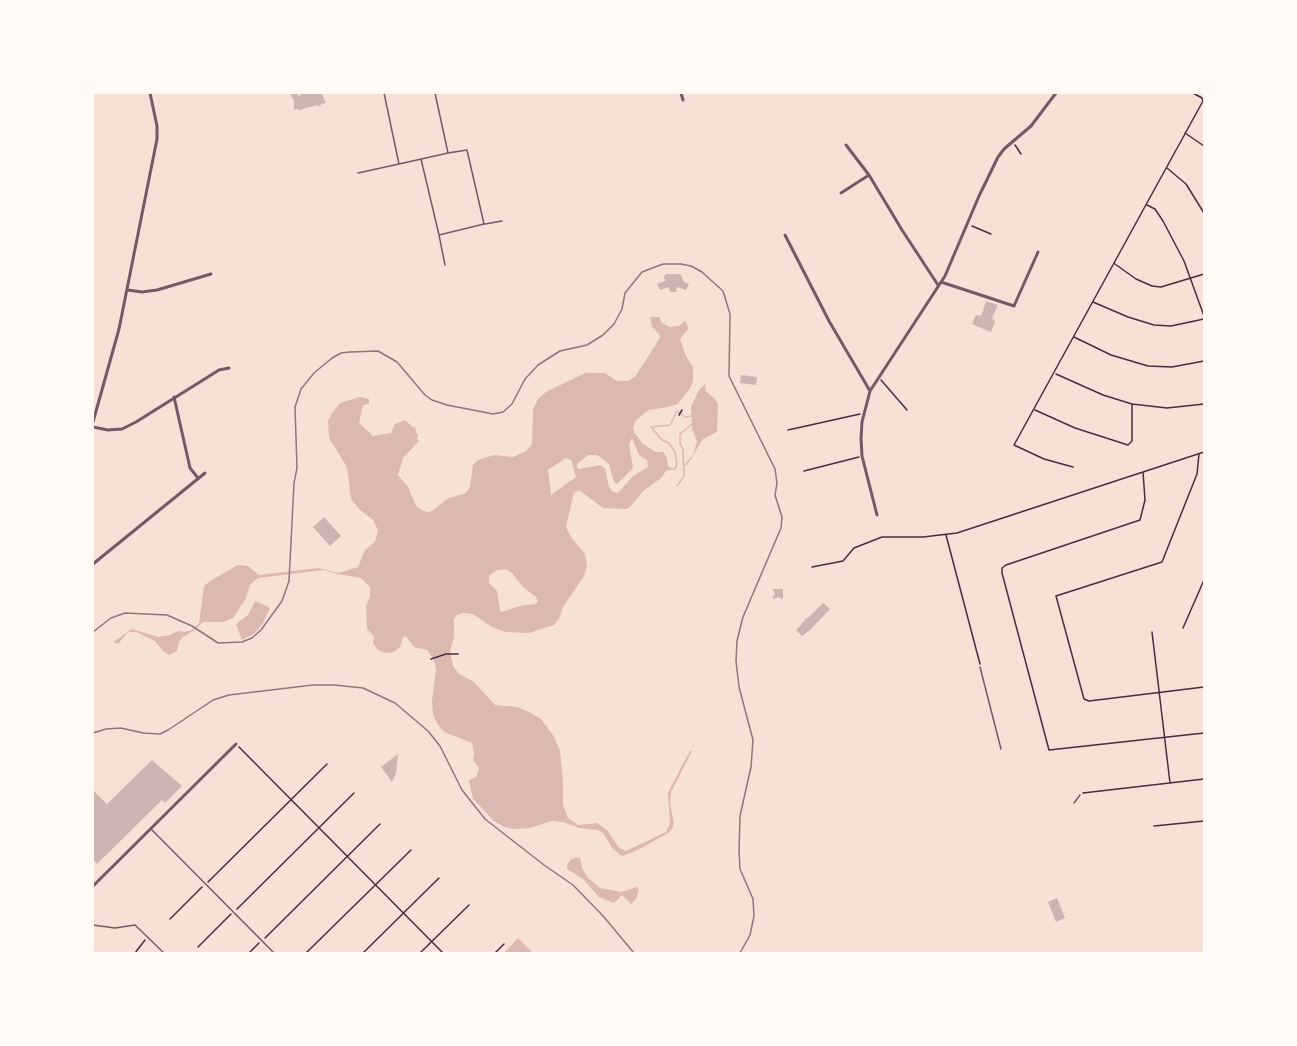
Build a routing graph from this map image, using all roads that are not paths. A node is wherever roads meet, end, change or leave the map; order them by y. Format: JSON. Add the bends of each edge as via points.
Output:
{"nodes":[{"id":1,"x":150,"y":93,"type":"edge"},
{"id":2,"x":384,"y":93,"type":"edge"},
{"id":3,"x":435,"y":93,"type":"edge"},
{"id":4,"x":681,"y":93,"type":"edge"},
{"id":5,"x":1056,"y":93,"type":"edge"},
{"id":6,"x":683,"y":100,"type":"dead end"},
{"id":7,"x":846,"y":145,"type":"dead end"},
{"id":8,"x":448,"y":153,"type":"junction"},
{"id":9,"x":422,"y":159,"type":"junction"},
{"id":10,"x":399,"y":164,"type":"junction"},
{"id":11,"x":358,"y":174,"type":"dead end"},
{"id":12,"x":869,"y":175,"type":"junction"},
{"id":13,"x":841,"y":193,"type":"dead end"},
{"id":14,"x":502,"y":220,"type":"dead end"},
{"id":15,"x":484,"y":224,"type":"junction"},
{"id":16,"x":439,"y":235,"type":"junction"},
{"id":17,"x":785,"y":235,"type":"dead end"},
{"id":18,"x":1038,"y":252,"type":"dead end"},
{"id":19,"x":445,"y":265,"type":"dead end"},
{"id":20,"x":212,"y":274,"type":"dead end"},
{"id":21,"x":940,"y":283,"type":"junction"},
{"id":22,"x":128,"y":290,"type":"junction"},
{"id":23,"x":229,"y":368,"type":"dead end"},
{"id":24,"x":870,"y":391,"type":"junction"},
{"id":25,"x":174,"y":397,"type":"junction"},
{"id":26,"x":93,"y":422,"type":"edge"},
{"id":27,"x":93,"y":427,"type":"edge"},
{"id":28,"x":204,"y":473,"type":"dead end"},
{"id":29,"x":198,"y":478,"type":"junction"},
{"id":30,"x":877,"y":515,"type":"dead end"},
{"id":31,"x":93,"y":564,"type":"edge"},
{"id":32,"x":980,"y":667,"type":"road end"},
{"id":33,"x":236,"y":744,"type":"road end"},
{"id":34,"x":1001,"y":749,"type":"dead end"},
{"id":35,"x":1080,"y":795,"type":"road end"},
{"id":36,"x":1074,"y":803,"type":"dead end"},
{"id":37,"x":150,"y":828,"type":"junction"},
{"id":38,"x":93,"y":886,"type":"edge"},
{"id":39,"x":93,"y":925,"type":"edge"},
{"id":40,"x":164,"y":953,"type":"edge"},
{"id":41,"x":274,"y":953,"type":"edge"}],
"edges":[{"from":1,"to":22,"type":"street","via":[[156,140]]},
{"from":2,"to":10,"type":"lane"},
{"from":3,"to":8,"type":"lane"},
{"from":4,"to":6,"type":"street"},
{"from":5,"to":21,"type":"street","via":[[1031,126],[998,157]]},
{"from":7,"to":12,"type":"street"},
{"from":8,"to":9,"type":"lane"},
{"from":8,"to":15,"type":"lane","via":[[467,150]]},
{"from":9,"to":10,"type":"lane"},
{"from":9,"to":16,"type":"lane"},
{"from":10,"to":11,"type":"lane"},
{"from":12,"to":13,"type":"street"},
{"from":12,"to":21,"type":"street"},
{"from":14,"to":15,"type":"lane"},
{"from":15,"to":16,"type":"lane"},
{"from":16,"to":19,"type":"lane"},
{"from":17,"to":24,"type":"street"},
{"from":18,"to":21,"type":"street","via":[[1014,306]]},
{"from":20,"to":22,"type":"street","via":[[157,290]]},
{"from":21,"to":24,"type":"street"},
{"from":22,"to":26,"type":"street"},
{"from":23,"to":25,"type":"street"},
{"from":24,"to":30,"type":"street","via":[[861,439]]},
{"from":25,"to":27,"type":"street","via":[[122,429]]},
{"from":25,"to":29,"type":"street","via":[[190,468]]},
{"from":28,"to":29,"type":"street"},
{"from":29,"to":31,"type":"street"},
{"from":32,"to":34,"type":"lane"},
{"from":33,"to":37,"type":"street"},
{"from":35,"to":36,"type":"lane"},
{"from":37,"to":38,"type":"street"},
{"from":37,"to":41,"type":"lane"},
{"from":39,"to":40,"type":"lane","via":[[135,925]]}]}
